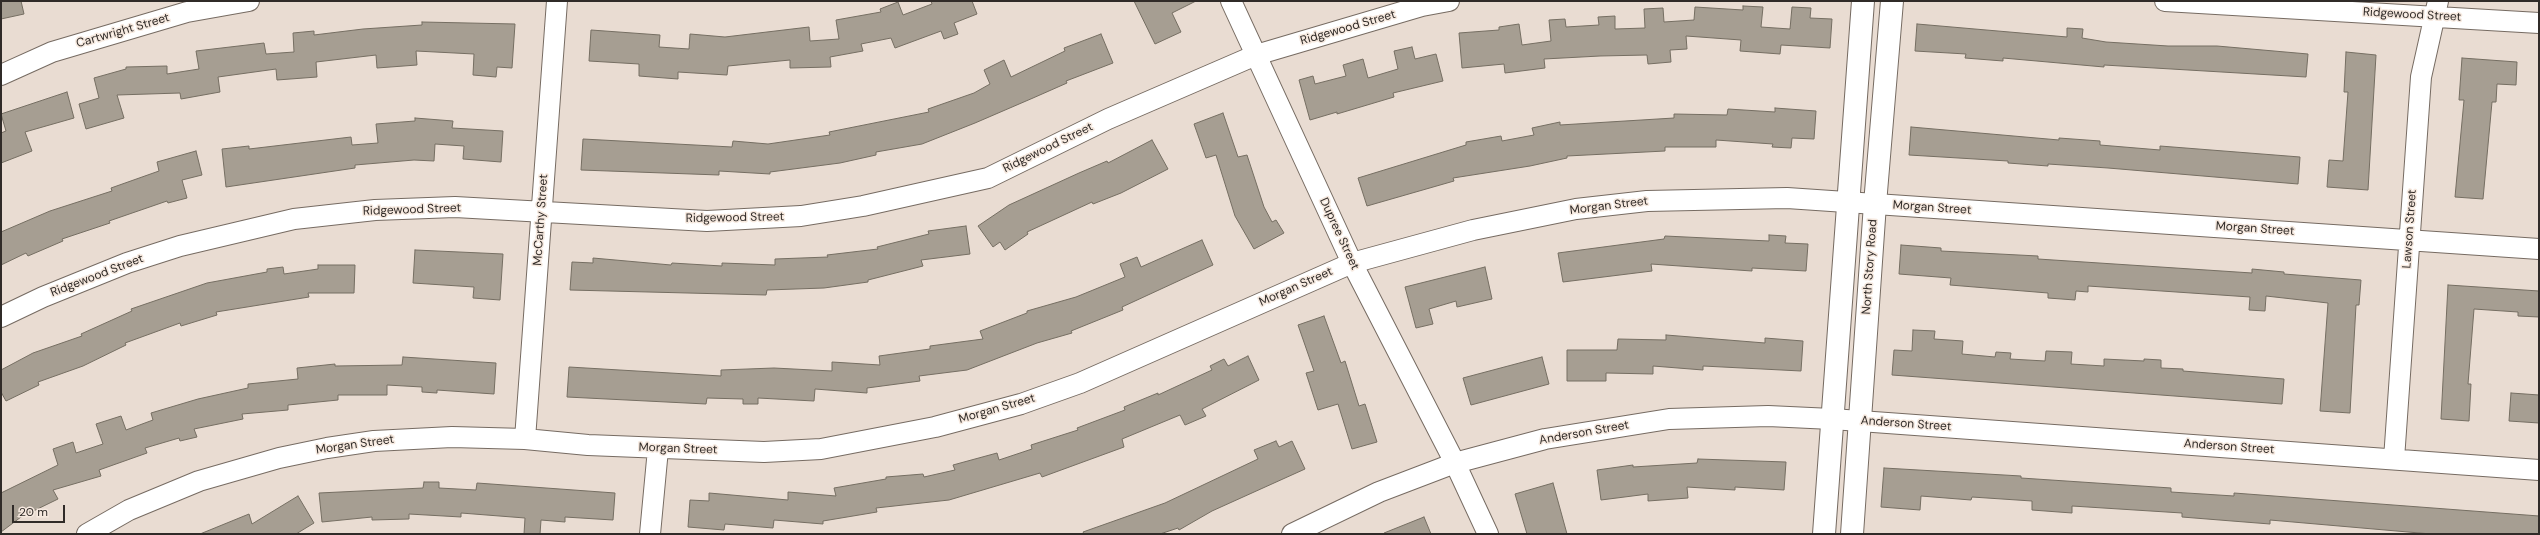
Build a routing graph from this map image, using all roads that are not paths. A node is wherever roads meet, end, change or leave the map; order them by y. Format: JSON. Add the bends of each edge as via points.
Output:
{"nodes":[{"id":1,"x":249,"y":1,"type":"edge"},
{"id":2,"x":557,"y":1,"type":"edge"},
{"id":3,"x":1230,"y":1,"type":"edge"},
{"id":4,"x":1449,"y":1,"type":"edge"},
{"id":5,"x":1863,"y":1,"type":"edge"},
{"id":6,"x":1892,"y":1,"type":"edge"},
{"id":7,"x":2165,"y":1,"type":"edge"},
{"id":8,"x":2436,"y":8,"type":"edge"},
{"id":9,"x":2539,"y":23,"type":"edge"},
{"id":10,"x":1256,"y":55,"type":"junction"},
{"id":11,"x":1,"y":74,"type":"edge"},
{"id":12,"x":1848,"y":202,"type":"junction"},
{"id":13,"x":1875,"y":204,"type":"junction"},
{"id":14,"x":542,"y":211,"type":"junction"},
{"id":15,"x":2409,"y":240,"type":"junction"},
{"id":16,"x":2539,"y":249,"type":"edge"},
{"id":17,"x":1352,"y":263,"type":"junction"},
{"id":18,"x":1,"y":317,"type":"edge"},
{"id":19,"x":1832,"y":419,"type":"junction"},
{"id":20,"x":1860,"y":421,"type":"junction"},
{"id":21,"x":526,"y":439,"type":"junction"},
{"id":22,"x":658,"y":449,"type":"junction"},
{"id":23,"x":2394,"y":459,"type":"junction"},
{"id":24,"x":1455,"y":463,"type":"junction"},
{"id":25,"x":2539,"y":470,"type":"edge"},
{"id":26,"x":87,"y":534,"type":"edge"},
{"id":27,"x":650,"y":534,"type":"edge"},
{"id":28,"x":1292,"y":534,"type":"edge"},
{"id":29,"x":1488,"y":534,"type":"edge"},
{"id":30,"x":1824,"y":534,"type":"edge"},
{"id":31,"x":1852,"y":534,"type":"edge"}],
"edges":[{"from":1,"to":11,"type":"street","name":"Cartwright Street","via":[[187,12],[52,52]]},
{"from":2,"to":14,"type":"street","name":"McCarthy Street"},
{"from":3,"to":10,"type":"street","name":"Dupree Street"},
{"from":4,"to":10,"type":"street","name":"Ridgewood Street","via":[[1422,6]]},
{"from":5,"to":12,"type":"main road"},
{"from":6,"to":13,"type":"main road","name":"North Story Road"},
{"from":7,"to":8,"type":"street","name":"Ridgewood Street"},
{"from":8,"to":9,"type":"street","name":"Ridgewood Street"},
{"from":8,"to":15,"type":"street","name":"Lawson Street","via":[[2421,76]]},
{"from":10,"to":14,"type":"street","name":"Ridgewood Street","via":[[1108,119],[988,178],[863,206],[801,216],[707,221]]},
{"from":10,"to":17,"type":"street","name":"Dupree Street"},
{"from":12,"to":13,"type":"street","name":"Morgan Street"},
{"from":12,"to":17,"type":"street","name":"Morgan Street","via":[[1787,198],[1655,201],[1576,209],[1473,230]]},
{"from":12,"to":19,"type":"main road"},
{"from":13,"to":15,"type":"street","name":"Morgan Street"},
{"from":13,"to":20,"type":"main road","name":"North Story Road"},
{"from":14,"to":18,"type":"street","name":"Ridgewood Street","via":[[415,208],[294,219],[221,234],[140,259]]},
{"from":14,"to":21,"type":"street","name":"McCarthy Street"},
{"from":15,"to":16,"type":"street","name":"Morgan Street"},
{"from":15,"to":23,"type":"street","name":"Lawson Street"},
{"from":17,"to":22,"type":"street","name":"Morgan Street","via":[[1080,383],[1021,404],[935,427],[821,449],[764,452]]},
{"from":17,"to":24,"type":"street","name":"Dupree Street"},
{"from":19,"to":20,"type":"street","name":"Anderson Street"},
{"from":19,"to":24,"type":"street","name":"Anderson Street","via":[[1768,416],[1668,419],[1545,439]]},
{"from":19,"to":30,"type":"main road"},
{"from":20,"to":23,"type":"street","name":"Anderson Street"},
{"from":20,"to":31,"type":"main road","name":"North Story Road"},
{"from":21,"to":22,"type":"street","name":"Morgan Street"},
{"from":21,"to":26,"type":"street","name":"Morgan Street","via":[[412,438],[326,448],[239,468],[199,481],[129,510]]},
{"from":22,"to":27,"type":"street"},
{"from":23,"to":25,"type":"street","name":"Anderson Street"},
{"from":24,"to":28,"type":"street","name":"Anderson Street","via":[[1379,492]]},
{"from":24,"to":29,"type":"street","name":"Dupree Street"}]}
